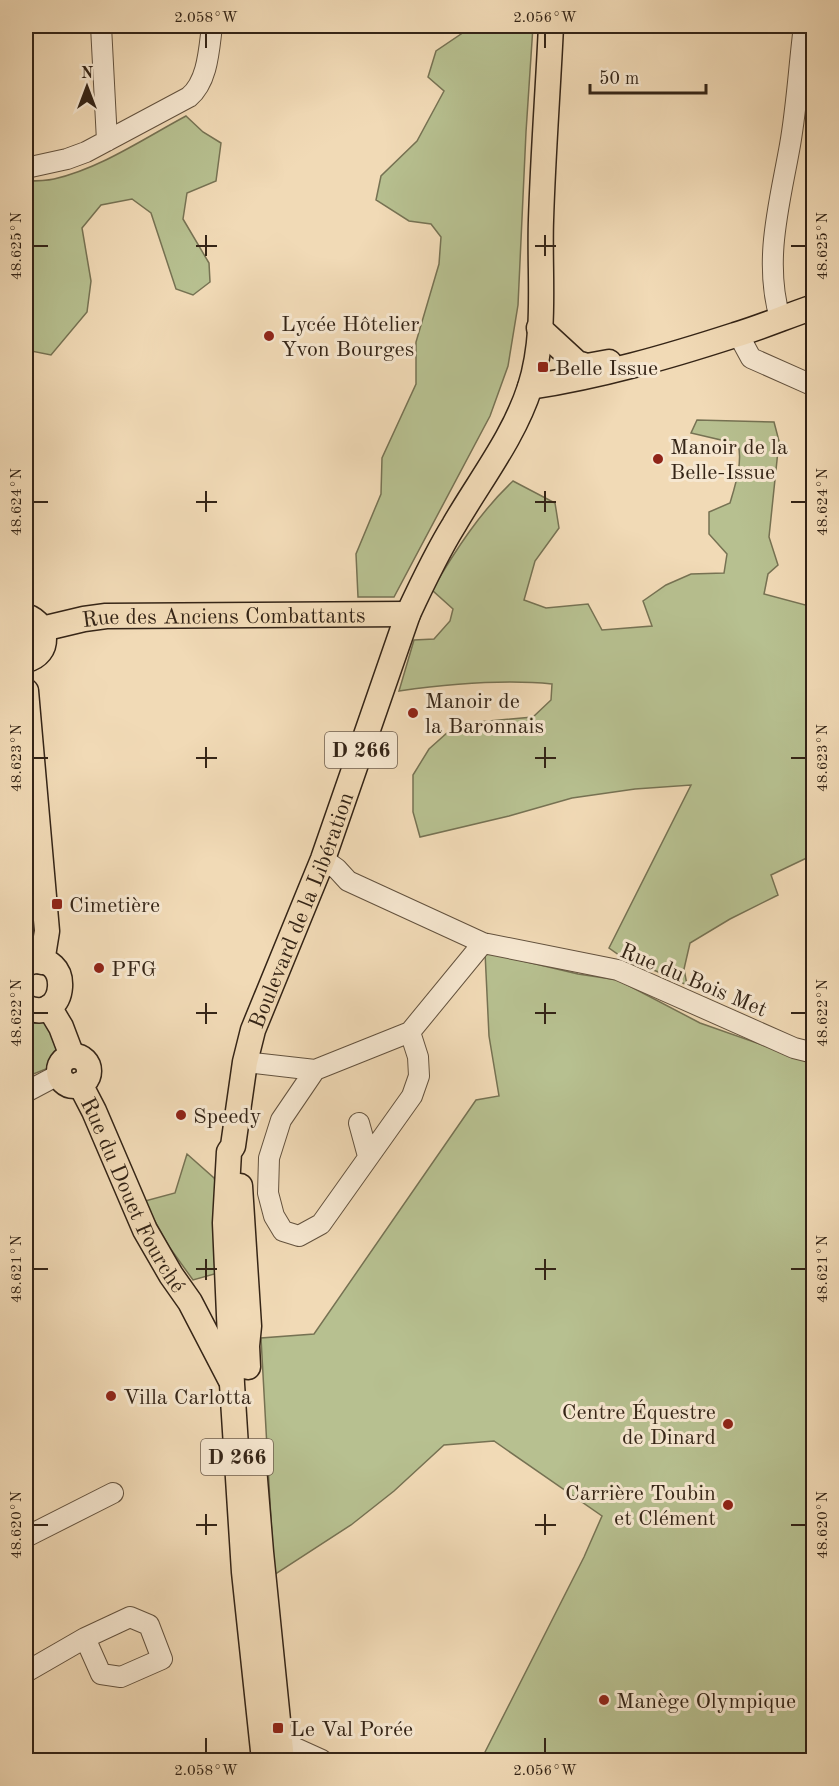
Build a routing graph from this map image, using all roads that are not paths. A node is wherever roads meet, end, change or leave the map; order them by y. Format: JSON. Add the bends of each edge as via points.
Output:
{"nodes":[{"id":1,"x":101,"y":26,"type":"edge"},
{"id":2,"x":212,"y":26,"type":"edge"},
{"id":3,"x":551,"y":26,"type":"edge"},
{"id":4,"x":804,"y":26,"type":"edge"},
{"id":5,"x":107,"y":141,"type":"junction"},
{"id":6,"x":26,"y":168,"type":"edge"},
{"id":7,"x":813,"y":307,"type":"edge"},
{"id":8,"x":780,"y":318,"type":"junction"},
{"id":9,"x":539,"y":327,"type":"junction"},
{"id":10,"x":738,"y":334,"type":"junction"},
{"id":11,"x":688,"y":350,"type":"junction"},
{"id":12,"x":813,"y":386,"type":"edge"},
{"id":13,"x":530,"y":387,"type":"junction"},
{"id":14,"x":408,"y":614,"type":"junction"},
{"id":15,"x":34,"y":622,"type":"edge"},
{"id":16,"x":26,"y":660,"type":"edge"},
{"id":17,"x":26,"y":691,"type":"edge"},
{"id":18,"x":320,"y":867,"type":"junction"},
{"id":19,"x":483,"y":943,"type":"junction"},
{"id":20,"x":34,"y":963,"type":"edge"},
{"id":21,"x":26,"y":1007,"type":"edge"},
{"id":22,"x":50,"y":1007,"type":"junction"},
{"id":23,"x":411,"y":1032,"type":"junction"},
{"id":24,"x":813,"y":1053,"type":"edge"},
{"id":25,"x":245,"y":1062,"type":"junction"},
{"id":26,"x":315,"y":1070,"type":"junction"},
{"id":27,"x":71,"y":1071,"type":"junction"},
{"id":28,"x":26,"y":1092,"type":"edge"},
{"id":29,"x":359,"y":1123,"type":"dead end"},
{"id":30,"x":233,"y":1146,"type":"junction"},
{"id":31,"x":368,"y":1156,"type":"junction"},
{"id":32,"x":229,"y":1276,"type":"junction"},
{"id":33,"x":190,"y":1302,"type":"junction"},
{"id":34,"x":231,"y":1327,"type":"junction"},
{"id":35,"x":247,"y":1346,"type":"junction"},
{"id":36,"x":232,"y":1384,"type":"junction"},
{"id":37,"x":113,"y":1493,"type":"dead end"},
{"id":38,"x":26,"y":1537,"type":"edge"},
{"id":39,"x":85,"y":1638,"type":"dead end"},
{"id":40,"x":26,"y":1672,"type":"edge"},
{"id":41,"x":281,"y":1751,"type":"edge"},
{"id":42,"x":264,"y":1761,"type":"edge"},
{"id":43,"x":322,"y":1761,"type":"edge"}],
"edges":[{"from":1,"to":5,"type":"street"},
{"from":2,"to":5,"type":"street","via":[[203,79],[194,93]]},
{"from":3,"to":9,"type":"main road","name":"Boulevard de la Libération"},
{"from":4,"to":8,"type":"street","via":[[772,257]]},
{"from":5,"to":6,"type":"street","via":[[67,159]]},
{"from":7,"to":8,"type":"main road"},
{"from":8,"to":10,"type":"main road"},
{"from":9,"to":11,"type":"main road","via":[[577,363],[587,366],[654,350]]},
{"from":9,"to":13,"type":"main road","name":"Boulevard de la Libération","via":[[537,364]]},
{"from":10,"to":11,"type":"main road"},
{"from":10,"to":12,"type":"street","via":[[751,358]]},
{"from":11,"to":13,"type":"main road","via":[[579,380]]},
{"from":13,"to":14,"type":"main road","name":"Boulevard de la Libération","number":"D 266","via":[[513,428],[453,526]]},
{"from":14,"to":15,"type":"main road","name":"Rue des Anciens Combattants","via":[[106,616]]},
{"from":14,"to":18,"type":"main road","name":"Boulevard de la Libération","number":"D 266"},
{"from":15,"to":16,"type":"main road","via":[[44,636],[41,650]]},
{"from":17,"to":20,"type":"main road","via":[[46,932]]},
{"from":18,"to":19,"type":"street","name":"Rue du Bois Met","via":[[337,868],[348,881]]},
{"from":18,"to":25,"type":"main road","name":"Boulevard de la Libération","number":"D 266","via":[[253,1030]]},
{"from":19,"to":23,"type":"street"},
{"from":19,"to":24,"type":"street","name":"Rue du Bois Met","via":[[618,970]]},
{"from":20,"to":22,"type":"main road","via":[[54,968],[59,974],[60,994]]},
{"from":21,"to":22,"type":"main road"},
{"from":22,"to":27,"type":"main road","name":"Rue du Douet Fourché","via":[[61,1027]]},
{"from":23,"to":26,"type":"street"},
{"from":23,"to":31,"type":"street","via":[[419,1076],[411,1096]]},
{"from":25,"to":26,"type":"street"},
{"from":25,"to":30,"type":"main road","name":"Boulevard de la Libération","number":"D 266"},
{"from":26,"to":31,"type":"street","via":[[281,1120],[268,1158],[268,1193],[283,1231],[300,1244],[321,1224]]},
{"from":27,"to":28,"type":"street"},
{"from":27,"to":33,"type":"main road","name":"Rue du Douet Fourché","via":[[94,1111],[145,1230]]},
{"from":29,"to":31,"type":"street"},
{"from":30,"to":32,"type":"main road","name":"Boulevard de la Libération","number":"D 266","via":[[226,1185]]},
{"from":30,"to":35,"type":"main road","name":"Boulevard de la Libération","number":"D 266","via":[[240,1152]]},
{"from":32,"to":33,"type":"main road","name":"Rue du Douet Fourché","via":[[215,1299]]},
{"from":32,"to":34,"type":"main road","name":"Boulevard de la Libération","number":"D 266"},
{"from":33,"to":34,"type":"main road","name":"Rue du Douet Fourché"},
{"from":33,"to":36,"type":"main road","name":"Rue du Douet Fourché"},
{"from":34,"to":35,"type":"main road","name":"Rue du Douet Fourché"},
{"from":34,"to":36,"type":"main road","name":"Boulevard de la Libération","number":"D 266"},
{"from":35,"to":41,"type":"main road","name":"Boulevard de la Libération","number":"D 266","via":[[261,1551]]},
{"from":36,"to":42,"type":"main road","name":"Boulevard de la Libération","number":"D 266","via":[[244,1572]]},
{"from":37,"to":38,"type":"street"},
{"from":39,"to":40,"type":"street"},
{"from":41,"to":43,"type":"street"}]}
